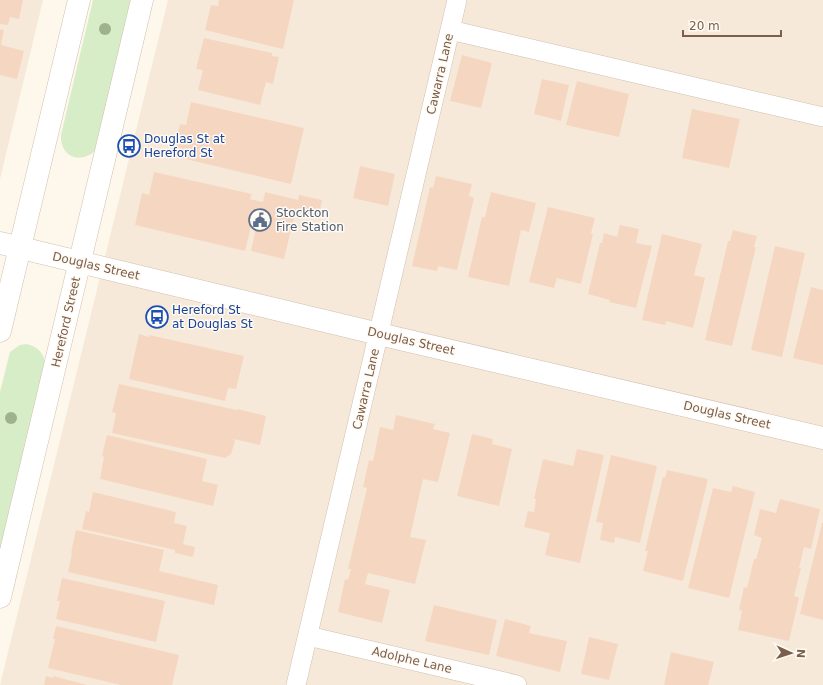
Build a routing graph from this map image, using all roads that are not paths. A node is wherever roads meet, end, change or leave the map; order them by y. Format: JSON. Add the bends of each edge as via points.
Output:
{"nodes":[{"id":1,"x":79,"y":0,"type":"edge"},
{"id":2,"x":142,"y":0,"type":"edge"},
{"id":3,"x":457,"y":0,"type":"edge"},
{"id":4,"x":450,"y":30,"type":"junction"},
{"id":5,"x":823,"y":117,"type":"edge"},
{"id":6,"x":10,"y":245,"type":"edge"},
{"id":7,"x":80,"y":262,"type":"junction"},
{"id":8,"x":0,"y":331,"type":"edge"},
{"id":9,"x":379,"y":334,"type":"junction"},
{"id":10,"x":823,"y":438,"type":"edge"},
{"id":11,"x":0,"y":597,"type":"edge"},
{"id":12,"x":308,"y":636,"type":"junction"},
{"id":13,"x":296,"y":685,"type":"edge"},
{"id":14,"x":517,"y":685,"type":"edge"}],
"edges":[{"from":1,"to":6,"type":"street"},
{"from":2,"to":7,"type":"street","name":"Hereford Street"},
{"from":3,"to":4,"type":"lane","name":"Cawarra Lane"},
{"from":4,"to":5,"type":"lane"},
{"from":4,"to":9,"type":"lane","name":"Cawarra Lane"},
{"from":6,"to":7,"type":"street","name":"Douglas Street"},
{"from":6,"to":8,"type":"street"},
{"from":7,"to":9,"type":"street","name":"Douglas Street"},
{"from":7,"to":11,"type":"street","name":"Hereford Street"},
{"from":9,"to":10,"type":"street","name":"Douglas Street"},
{"from":9,"to":12,"type":"lane","name":"Cawarra Lane"},
{"from":12,"to":13,"type":"lane","name":"Cawarra Lane"},
{"from":12,"to":14,"type":"lane","name":"Adolphe Lane"}]}
